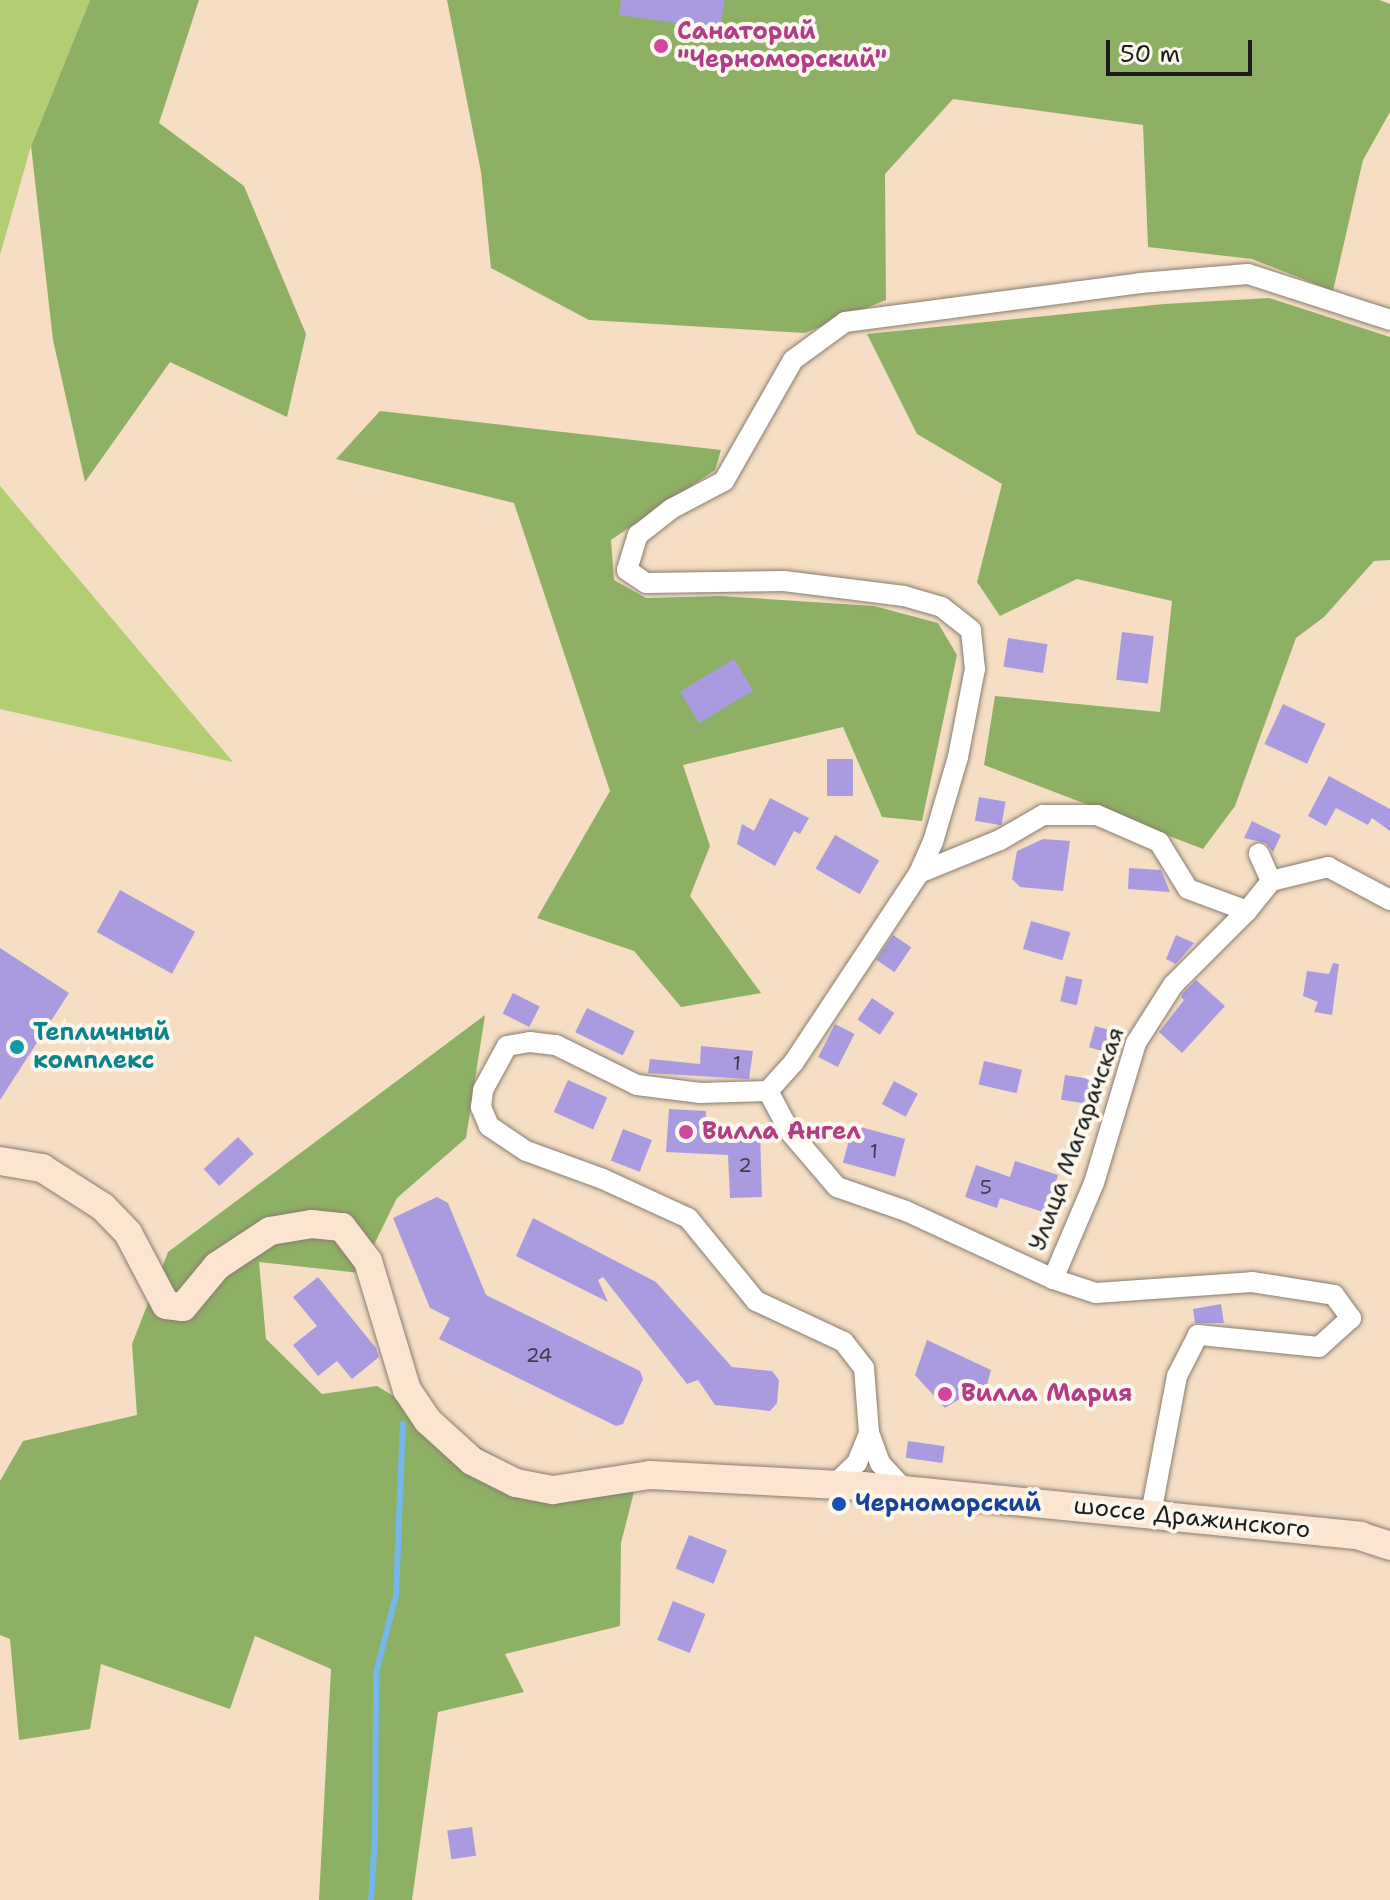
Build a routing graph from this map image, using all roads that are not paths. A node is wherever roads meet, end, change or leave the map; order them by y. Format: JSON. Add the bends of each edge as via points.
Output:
{"nodes":[{"id":1,"x":1390,"y":320,"type":"edge"},
{"id":2,"x":1259,"y":854,"type":"dead end"},
{"id":3,"x":919,"y":873,"type":"junction"},
{"id":4,"x":1271,"y":881,"type":"junction"},
{"id":5,"x":1390,"y":900,"type":"edge"},
{"id":6,"x":1247,"y":911,"type":"junction"},
{"id":7,"x":768,"y":1091,"type":"junction"},
{"id":8,"x":0,"y":1161,"type":"edge"},
{"id":9,"x":1053,"y":1279,"type":"junction"},
{"id":10,"x":869,"y":1433,"type":"junction"},
{"id":11,"x":835,"y":1484,"type":"junction"},
{"id":12,"x":904,"y":1489,"type":"junction"},
{"id":13,"x":1151,"y":1513,"type":"junction"},
{"id":14,"x":1390,"y":1546,"type":"edge"}],
"edges":[{"from":1,"to":3,"type":"street","via":[[1248,274],[845,322],[793,360],[724,481],[671,509],[638,535],[627,570],[646,583],[784,581],[904,596],[942,607],[971,630],[975,669],[958,757]]},
{"from":2,"to":4,"type":"street"},
{"from":3,"to":6,"type":"street","via":[[1000,840],[1043,815],[1097,815],[1159,842],[1188,889]]},
{"from":3,"to":7,"type":"street","via":[[794,1062]]},
{"from":4,"to":5,"type":"street","via":[[1328,867]]},
{"from":4,"to":6,"type":"street","name":"Улица Магарачская"},
{"from":6,"to":9,"type":"street","name":"Улица Магарачская","via":[[1173,985],[1136,1043],[1094,1183]]},
{"from":7,"to":9,"type":"street","name":"Улица Магарачская","via":[[790,1132],[837,1187],[906,1211]]},
{"from":7,"to":10,"type":"street","via":[[700,1093],[637,1085],[556,1045],[530,1042],[507,1046],[483,1090],[481,1107],[489,1126],[526,1151],[688,1218],[756,1301],[844,1342],[864,1368]]},
{"from":8,"to":11,"type":"main road","name":"шоссе Дражинского","via":[[42,1168],[103,1207],[128,1233],[166,1305],[183,1307],[217,1266],[270,1231],[312,1224],[342,1227],[368,1261],[407,1390],[428,1421],[472,1461],[516,1483],[553,1490],[650,1475]]},
{"from":9,"to":13,"type":"street","name":"Улица Магарачская","via":[[1096,1293],[1252,1282],[1334,1295],[1351,1318],[1319,1347],[1198,1335],[1177,1376]]},
{"from":10,"to":11,"type":"street","via":[[857,1463]]},
{"from":10,"to":12,"type":"street","via":[[880,1463]]},
{"from":11,"to":12,"type":"main road","name":"шоссе Дражинского"},
{"from":12,"to":13,"type":"main road","name":"шоссе Дражинского"},
{"from":13,"to":14,"type":"main road","name":"шоссе Дражинского","via":[[1360,1536]]}]}
